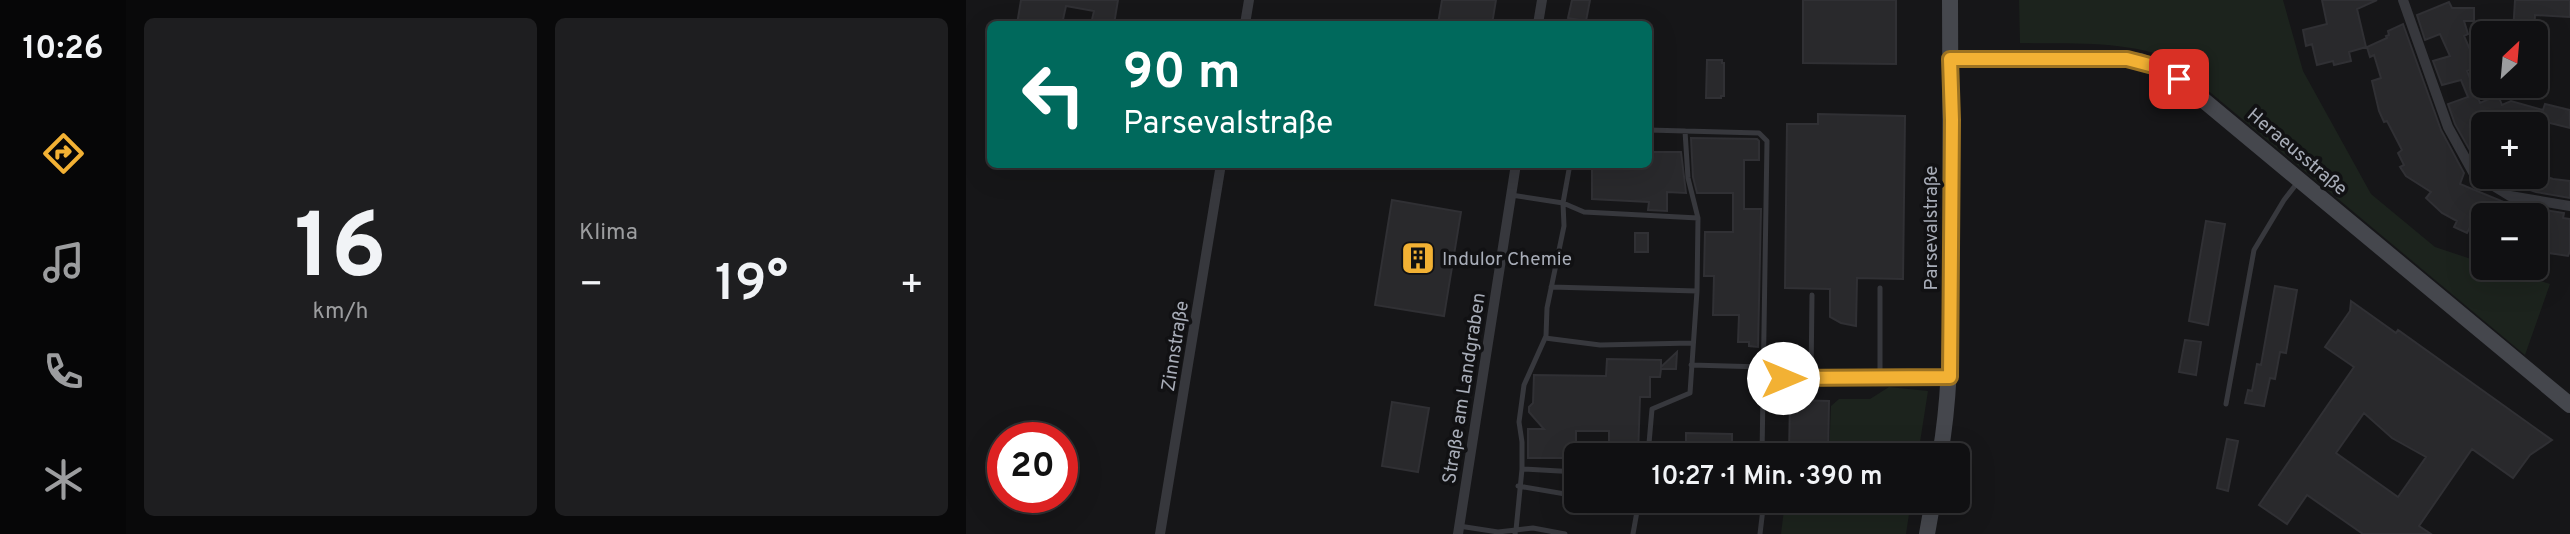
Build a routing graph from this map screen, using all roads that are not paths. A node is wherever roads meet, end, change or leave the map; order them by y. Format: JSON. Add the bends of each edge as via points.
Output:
{"nodes":[{"id":1,"x":1249,"y":0,"type":"edge"},
{"id":2,"x":1542,"y":0,"type":"edge"},
{"id":3,"x":1950,"y":0,"type":"edge"},
{"id":4,"x":2405,"y":0,"type":"edge"},
{"id":5,"x":1246,"y":21,"type":"edge"},
{"id":6,"x":1538,"y":21,"type":"edge"},
{"id":7,"x":1950,"y":59,"type":"junction"},
{"id":8,"x":1652,"y":130,"type":"edge"},
{"id":9,"x":1685,"y":131,"type":"junction"},
{"id":10,"x":1221,"y":168,"type":"edge"},
{"id":11,"x":1515,"y":168,"type":"edge"},
{"id":12,"x":1569,"y":168,"type":"edge"},
{"id":13,"x":2300,"y":180,"type":"junction"},
{"id":14,"x":1511,"y":195,"type":"junction"},
{"id":15,"x":1563,"y":202,"type":"junction"},
{"id":16,"x":2570,"y":206,"type":"edge"},
{"id":17,"x":1698,"y":218,"type":"junction"},
{"id":18,"x":1552,"y":287,"type":"junction"},
{"id":19,"x":1880,"y":288,"type":"dead end"},
{"id":20,"x":1697,"y":291,"type":"junction"},
{"id":21,"x":1812,"y":295,"type":"dead end"},
{"id":22,"x":1545,"y":338,"type":"junction"},
{"id":23,"x":1692,"y":342,"type":"junction"},
{"id":24,"x":1691,"y":365,"type":"junction"},
{"id":25,"x":1763,"y":368,"type":"junction"},
{"id":26,"x":1811,"y":377,"type":"junction"},
{"id":27,"x":1880,"y":377,"type":"junction"},
{"id":28,"x":1950,"y":377,"type":"junction"},
{"id":29,"x":1783,"y":378,"type":"dead end"},
{"id":30,"x":2226,"y":404,"type":"dead end"},
{"id":31,"x":2570,"y":405,"type":"edge"},
{"id":32,"x":1649,"y":443,"type":"edge"},
{"id":33,"x":1762,"y":443,"type":"edge"},
{"id":34,"x":1942,"y":443,"type":"edge"},
{"id":35,"x":1522,"y":469,"type":"junction"},
{"id":36,"x":1564,"y":471,"type":"edge"},
{"id":37,"x":1518,"y":486,"type":"junction"},
{"id":38,"x":1564,"y":494,"type":"edge"},
{"id":39,"x":1637,"y":513,"type":"edge"},
{"id":40,"x":1762,"y":513,"type":"edge"},
{"id":41,"x":1931,"y":513,"type":"edge"},
{"id":42,"x":1459,"y":530,"type":"edge"},
{"id":43,"x":1515,"y":532,"type":"edge"},
{"id":44,"x":1160,"y":534,"type":"edge"},
{"id":45,"x":1565,"y":534,"type":"edge"},
{"id":46,"x":1633,"y":534,"type":"edge"},
{"id":47,"x":1760,"y":534,"type":"edge"},
{"id":48,"x":1927,"y":534,"type":"edge"}],
"edges":[{"from":1,"to":5,"type":"street"},
{"from":2,"to":6,"type":"street"},
{"from":3,"to":7,"type":"street","name":"Parsevalstraße"},
{"from":4,"to":16,"type":"street","via":[[2448,127],[2474,174],[2510,196]]},
{"from":7,"to":13,"type":"street","name":"Heraeusstraße","via":[[2113,58],[2150,64],[2179,79]]},
{"from":7,"to":28,"type":"street","name":"Parsevalstraße"},
{"from":8,"to":9,"type":"lane"},
{"from":9,"to":17,"type":"lane","via":[[1688,178]]},
{"from":9,"to":25,"type":"lane","via":[[1759,133],[1767,141]]},
{"from":10,"to":44,"type":"street","name":"Zinnstraße"},
{"from":11,"to":14,"type":"street","name":"Straße am Landgraben"},
{"from":12,"to":15,"type":"lane"},
{"from":13,"to":30,"type":"lane","via":[[2254,250]]},
{"from":13,"to":31,"type":"street","name":"Heraeusstraße"},
{"from":14,"to":15,"type":"lane"},
{"from":14,"to":42,"type":"street","name":"Straße am Landgraben"},
{"from":15,"to":17,"type":"lane","via":[[1584,212]]},
{"from":15,"to":18,"type":"lane","via":[[1564,226]]},
{"from":17,"to":20,"type":"lane"},
{"from":18,"to":20,"type":"lane"},
{"from":18,"to":22,"type":"lane"},
{"from":19,"to":27,"type":"lane"},
{"from":20,"to":23,"type":"lane"},
{"from":21,"to":26,"type":"lane"},
{"from":22,"to":23,"type":"lane","via":[[1600,345]]},
{"from":22,"to":35,"type":"lane","via":[[1524,385],[1519,422]]},
{"from":23,"to":24,"type":"lane"},
{"from":24,"to":25,"type":"lane"},
{"from":24,"to":32,"type":"lane","via":[[1690,393],[1652,409]]},
{"from":25,"to":33,"type":"lane"},
{"from":26,"to":27,"type":"lane"},
{"from":26,"to":29,"type":"lane"},
{"from":27,"to":28,"type":"lane"},
{"from":28,"to":34,"type":"street","name":"Parsevalstraße"},
{"from":35,"to":36,"type":"lane"},
{"from":35,"to":37,"type":"lane"},
{"from":37,"to":38,"type":"lane"},
{"from":37,"to":43,"type":"lane"},
{"from":39,"to":46,"type":"lane"},
{"from":40,"to":47,"type":"lane"},
{"from":41,"to":48,"type":"street"},
{"from":42,"to":43,"type":"lane"},
{"from":43,"to":45,"type":"lane","via":[[1532,528]]}]}
